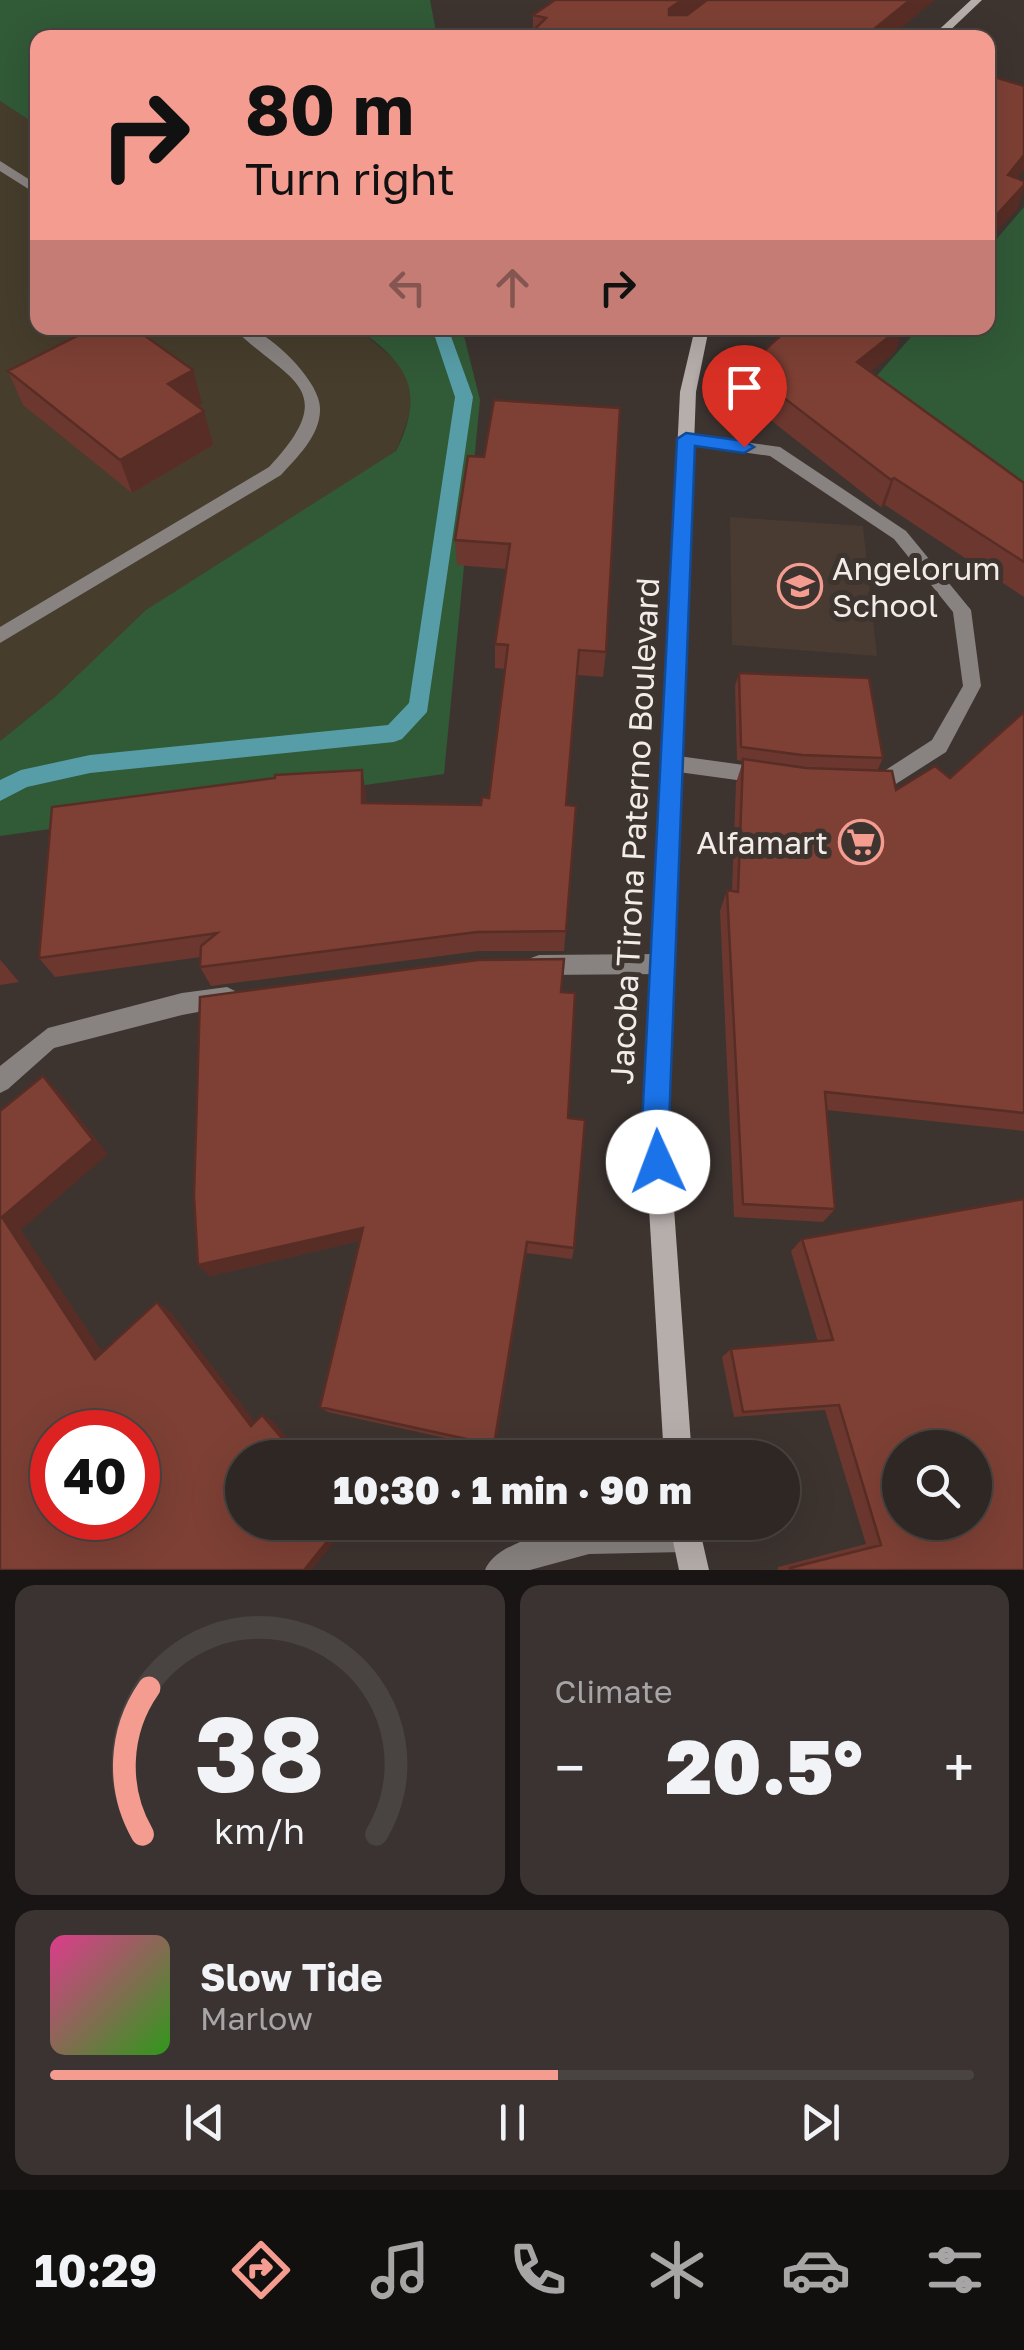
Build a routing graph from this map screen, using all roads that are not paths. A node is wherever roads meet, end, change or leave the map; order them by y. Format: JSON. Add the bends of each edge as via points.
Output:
{"nodes":[{"id":1,"x":977,"y":0,"type":"edge"},
{"id":2,"x":944,"y":30,"type":"edge"},
{"id":3,"x":0,"y":166,"type":"edge"},
{"id":4,"x":30,"y":186,"type":"edge"},
{"id":5,"x":251,"y":335,"type":"edge"},
{"id":6,"x":700,"y":335,"type":"edge"},
{"id":7,"x":686,"y":439,"type":"junction"},
{"id":8,"x":0,"y":636,"type":"edge"},
{"id":9,"x":671,"y":763,"type":"junction"},
{"id":10,"x":780,"y":778,"type":"edge"},
{"id":11,"x":848,"y":782,"type":"edge"},
{"id":12,"x":662,"y":964,"type":"junction"},
{"id":13,"x":516,"y":965,"type":"edge"},
{"id":14,"x":256,"y":994,"type":"edge"},
{"id":15,"x":0,"y":1081,"type":"edge"},
{"id":16,"x":677,"y":1440,"type":"edge"},
{"id":17,"x":569,"y":1540,"type":"edge"},
{"id":18,"x":686,"y":1540,"type":"edge"},
{"id":19,"x":500,"y":1570,"type":"edge"},
{"id":20,"x":694,"y":1570,"type":"edge"}],
"edges":[{"from":1,"to":2,"type":"street"},
{"from":3,"to":4,"type":"street"},
{"from":5,"to":8,"type":"street","via":[[301,373],[310,392],[312,412],[294,452],[274,471]]},
{"from":6,"to":7,"type":"street","name":"Jacoba Tirona Paterno Boulevard"},
{"from":7,"to":9,"type":"street","name":"Jacoba Tirona Paterno Boulevard"},
{"from":7,"to":11,"type":"street","via":[[774,450],[900,536],[962,610],[972,686],[938,746],[881,783]]},
{"from":9,"to":10,"type":"street"},
{"from":9,"to":12,"type":"street","name":"Jacoba Tirona Paterno Boulevard"},
{"from":12,"to":13,"type":"street"},
{"from":12,"to":16,"type":"street","name":"Jacoba Tirona Paterno Boulevard","via":[[656,1124]]},
{"from":14,"to":15,"type":"street","via":[[182,1004],[48,1039]]},
{"from":17,"to":19,"type":"street"},
{"from":18,"to":20,"type":"street"}]}
